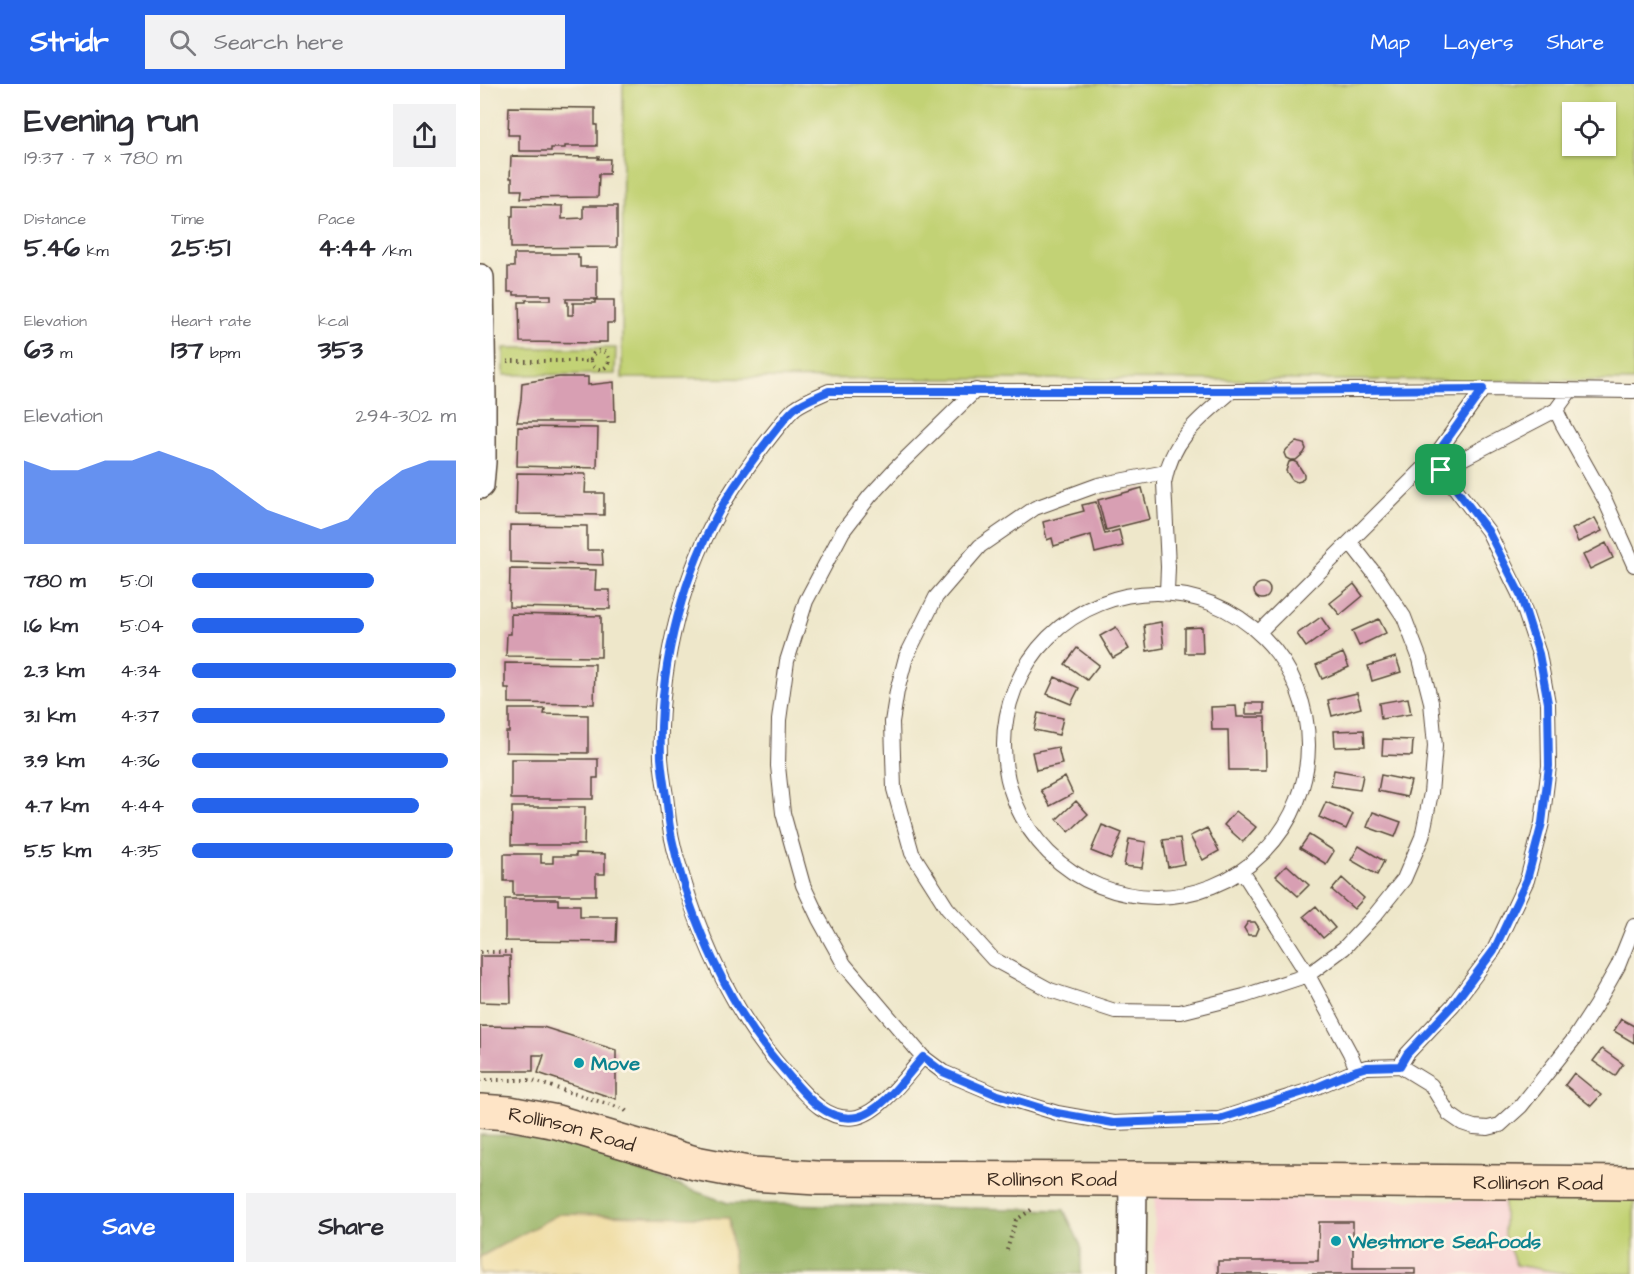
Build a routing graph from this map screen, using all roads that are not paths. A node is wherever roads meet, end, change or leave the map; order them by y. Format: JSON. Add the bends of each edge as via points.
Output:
{"nodes":[{"id":1,"x":480,"y":278,"type":"edge"},
{"id":2,"x":481,"y":357,"type":"edge"},
{"id":3,"x":1483,"y":389,"type":"junction"},
{"id":4,"x":976,"y":390,"type":"junction"},
{"id":5,"x":1232,"y":391,"type":"junction"},
{"id":6,"x":1570,"y":391,"type":"junction"},
{"id":7,"x":1634,"y":391,"type":"edge"},
{"id":8,"x":1556,"y":410,"type":"junction"},
{"id":9,"x":1437,"y":465,"type":"junction"},
{"id":10,"x":1166,"y":472,"type":"junction"},
{"id":11,"x":480,"y":486,"type":"edge"},
{"id":12,"x":1350,"y":542,"type":"junction"},
{"id":13,"x":1634,"y":565,"type":"edge"},
{"id":14,"x":1167,"y":592,"type":"junction"},
{"id":15,"x":1262,"y":628,"type":"junction"},
{"id":16,"x":1242,"y":871,"type":"junction"},
{"id":17,"x":1634,"y":926,"type":"edge"},
{"id":18,"x":1308,"y":975,"type":"junction"},
{"id":19,"x":923,"y":1057,"type":"junction"},
{"id":20,"x":1400,"y":1066,"type":"junction"},
{"id":21,"x":1357,"y":1070,"type":"junction"},
{"id":22,"x":480,"y":1111,"type":"edge"},
{"id":23,"x":1133,"y":1179,"type":"junction"},
{"id":24,"x":1634,"y":1183,"type":"edge"},
{"id":25,"x":1132,"y":1274,"type":"edge"}],
"edges":[{"from":1,"to":2,"type":"street"},
{"from":2,"to":11,"type":"street"},
{"from":3,"to":5,"type":"lane"},
{"from":3,"to":6,"type":"lane"},
{"from":3,"to":9,"type":"lane"},
{"from":4,"to":5,"type":"lane"},
{"from":4,"to":19,"type":"lane","via":[[896,468],[843,531],[806,601],[787,662],[779,720],[783,813],[803,885],[844,964]]},
{"from":4,"to":19,"type":"lane","via":[[829,391],[795,408],[759,450],[719,509],[688,579],[672,634],[663,692],[661,759],[672,842],[713,960],[740,1011],[769,1053],[813,1103],[849,1118],[873,1110]]},
{"from":5,"to":10,"type":"lane","via":[[1187,433],[1173,452]]},
{"from":6,"to":7,"type":"lane"},
{"from":6,"to":8,"type":"lane"},
{"from":8,"to":9,"type":"lane"},
{"from":8,"to":13,"type":"lane","via":[[1604,498]]},
{"from":9,"to":12,"type":"lane"},
{"from":9,"to":20,"type":"lane","via":[[1488,531],[1520,594],[1539,654],[1548,703],[1549,766],[1542,823],[1527,880],[1494,950]]},
{"from":10,"to":14,"type":"lane"},
{"from":10,"to":18,"type":"lane","via":[[1098,485],[1035,508],[980,546],[936,597],[906,657],[892,722],[894,789],[912,853],[947,908],[993,959],[1050,990],[1115,1011],[1180,1012]]},
{"from":12,"to":15,"type":"lane"},
{"from":12,"to":18,"type":"lane","via":[[1404,617],[1420,659],[1431,702],[1435,746],[1431,793],[1422,837],[1404,879],[1344,948]]},
{"from":14,"to":15,"type":"lane","via":[[1201,600]]},
{"from":14,"to":16,"type":"lane","via":[[1128,597],[1091,609],[1058,629],[1032,657],[1013,691],[1004,729],[1004,767],[1014,804],[1034,838],[1061,865],[1094,885],[1131,896],[1170,897],[1208,889]]},
{"from":15,"to":16,"type":"lane","via":[[1299,690],[1308,756],[1301,790],[1288,821],[1268,849]]},
{"from":16,"to":18,"type":"lane"},
{"from":17,"to":20,"type":"lane","via":[[1618,966],[1580,1030],[1521,1106],[1500,1125],[1474,1127],[1462,1122],[1449,1114],[1431,1085]]},
{"from":18,"to":21,"type":"lane"},
{"from":19,"to":21,"type":"lane","via":[[943,1072],[995,1094],[1057,1113],[1113,1123],[1219,1119],[1310,1090]]},
{"from":20,"to":21,"type":"lane"},
{"from":22,"to":23,"type":"street","name":"Rollinson Road","via":[[557,1122],[695,1163],[753,1174],[817,1178]]},
{"from":23,"to":24,"type":"street","name":"Rollinson Road"},
{"from":23,"to":25,"type":"street"}]}
